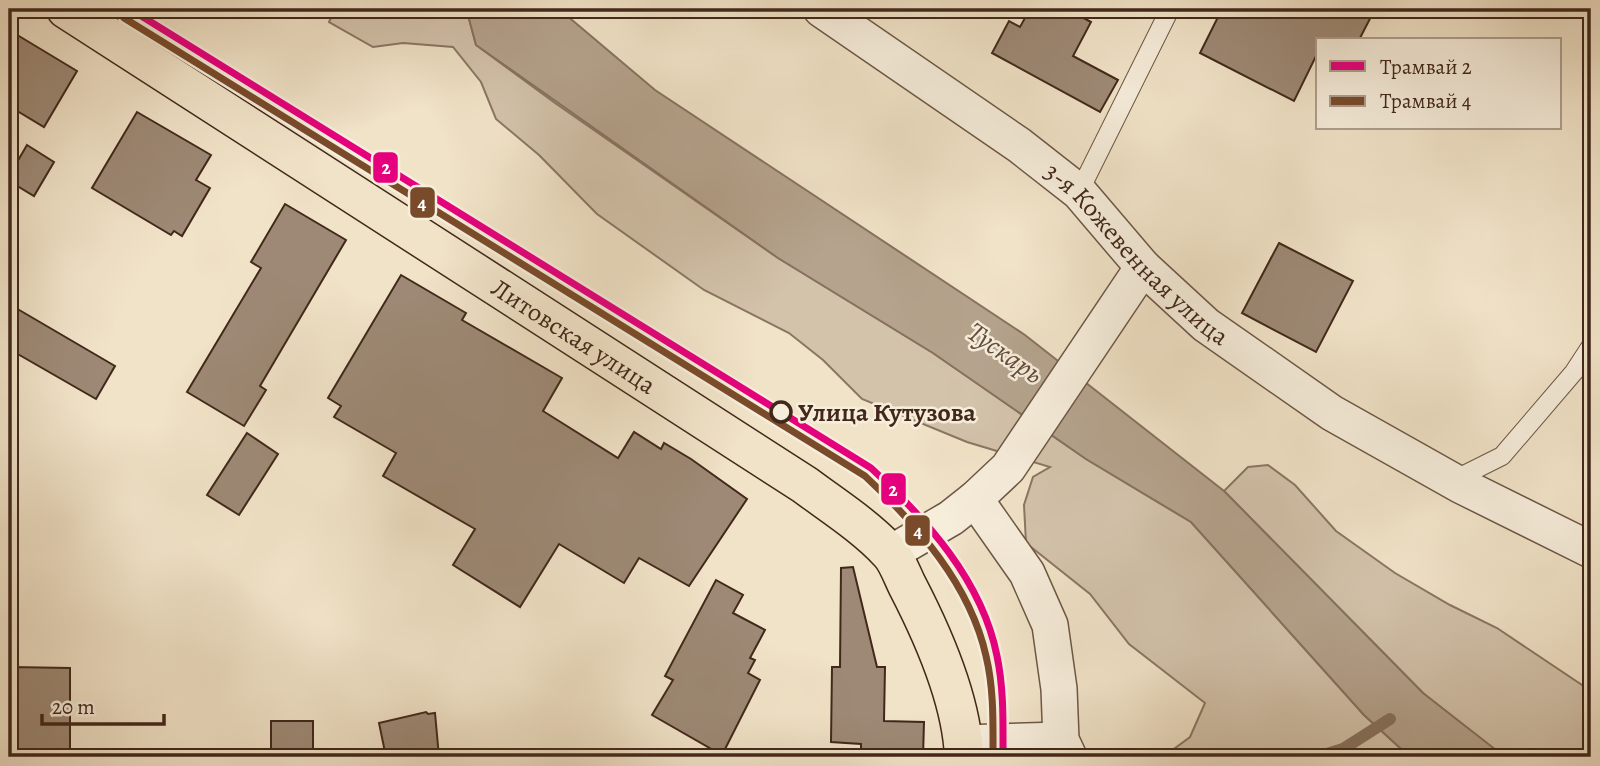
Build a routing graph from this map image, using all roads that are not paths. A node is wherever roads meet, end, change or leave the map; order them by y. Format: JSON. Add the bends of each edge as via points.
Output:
{"nodes":[{"id":1,"x":66,"y":9,"type":"edge"},
{"id":2,"x":821,"y":9,"type":"edge"},
{"id":3,"x":1170,"y":9,"type":"edge"},
{"id":4,"x":1079,"y":192,"type":"junction"},
{"id":5,"x":1143,"y":267,"type":"junction"},
{"id":6,"x":1591,"y":346,"type":"edge"},
{"id":7,"x":1453,"y":481,"type":"junction"},
{"id":8,"x":975,"y":499,"type":"junction"},
{"id":9,"x":1591,"y":550,"type":"edge"},
{"id":10,"x":891,"y":553,"type":"junction"},
{"id":11,"x":1065,"y":749,"type":"edge"},
{"id":12,"x":964,"y":750,"type":"edge"}],
"edges":[{"from":1,"to":10,"type":"main road","name":"Литовская улица","via":[[805,485]]},
{"from":2,"to":4,"type":"street","name":"3-я Кожевенная улица","via":[[1019,145]]},
{"from":3,"to":4,"type":"lane"},
{"from":4,"to":5,"type":"street","name":"3-я Кожевенная улица"},
{"from":5,"to":7,"type":"street","name":"3-я Кожевенная улица","via":[[1206,326],[1332,413]]},
{"from":5,"to":8,"type":"street","via":[[1007,468]]},
{"from":6,"to":7,"type":"lane","via":[[1502,456]]},
{"from":7,"to":9,"type":"street","name":"3-я Кожевенная улица"},
{"from":8,"to":10,"type":"street"},
{"from":8,"to":11,"type":"street","via":[[1027,573],[1050,625]]},
{"from":10,"to":12,"type":"main road","name":"Литовская улица","via":[[947,674]]},
{"from":11,"to":12,"type":"street"}]}
